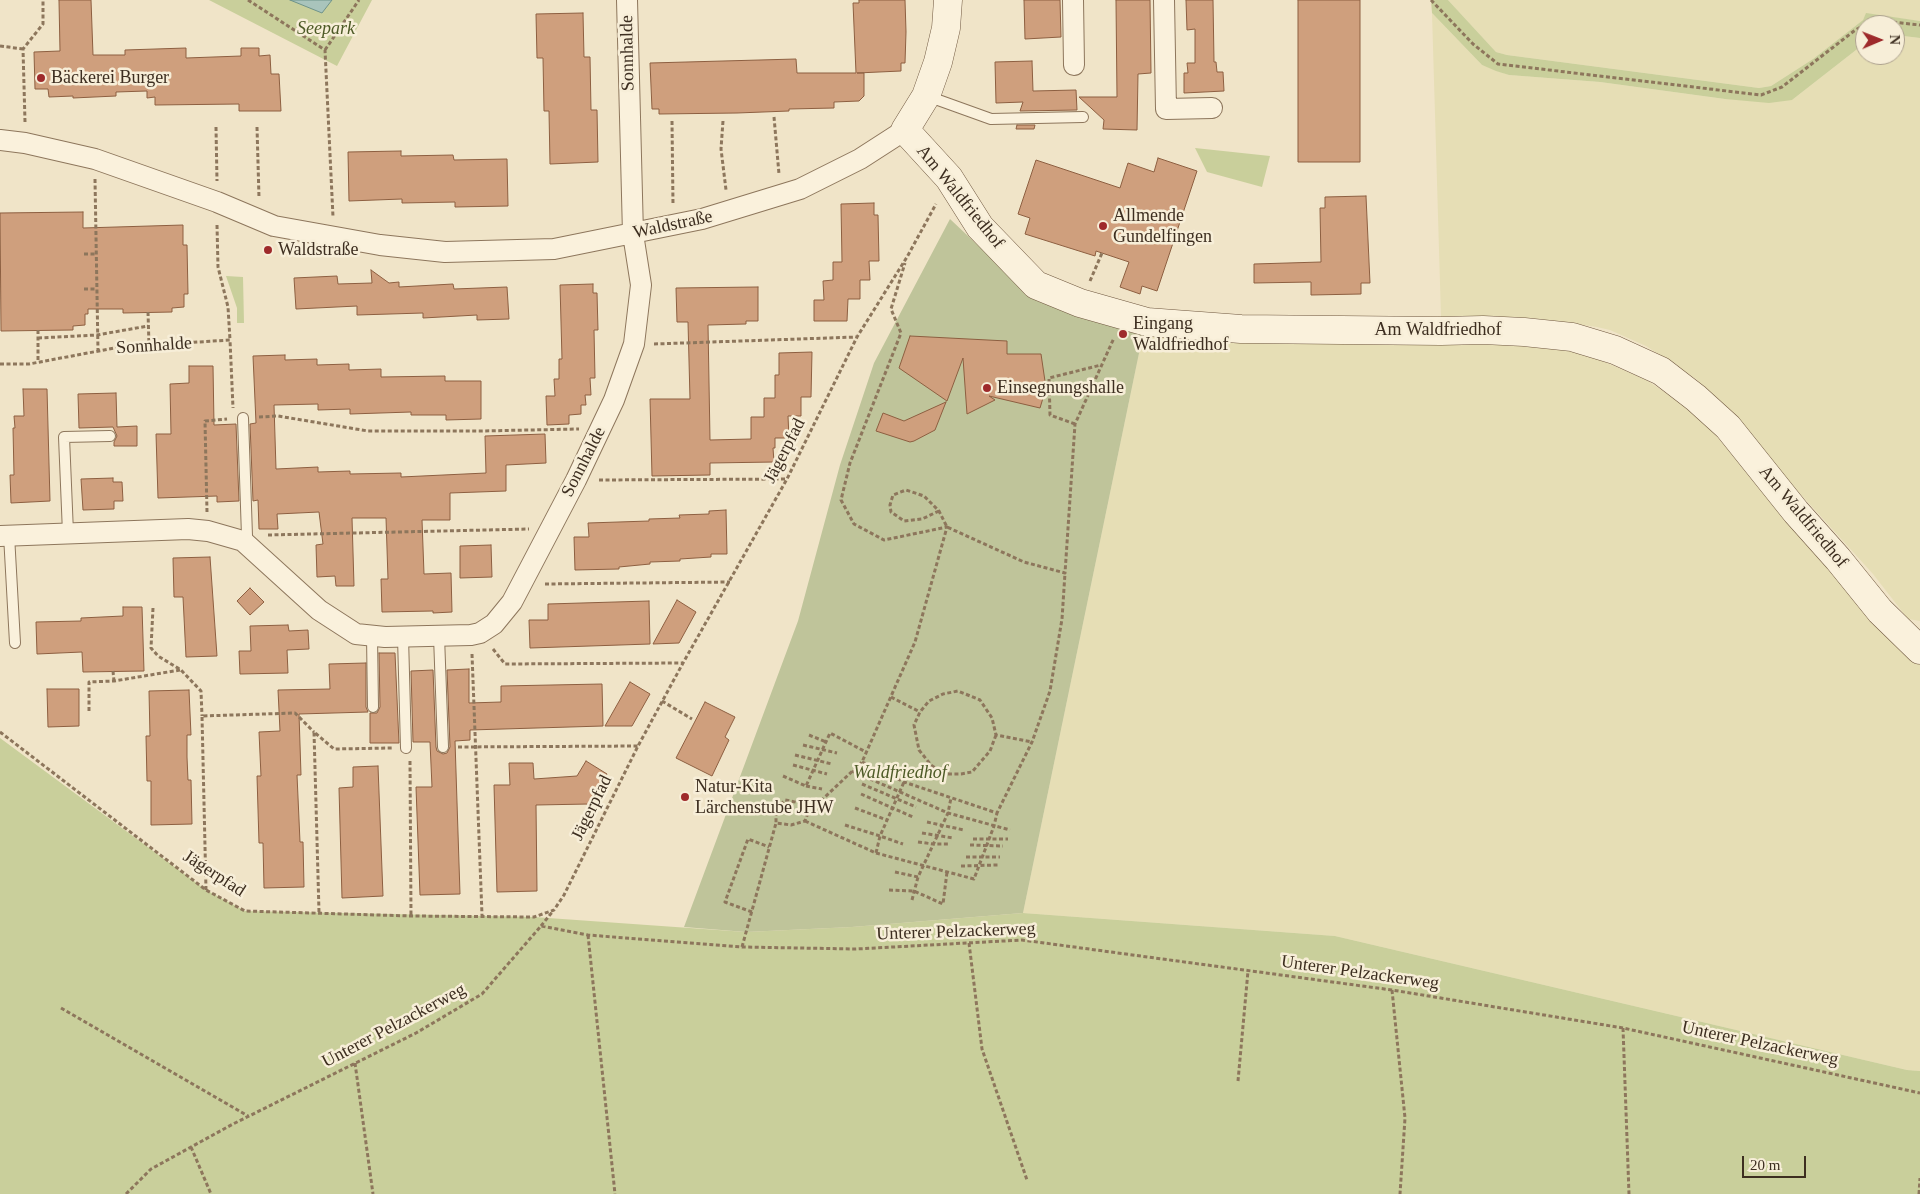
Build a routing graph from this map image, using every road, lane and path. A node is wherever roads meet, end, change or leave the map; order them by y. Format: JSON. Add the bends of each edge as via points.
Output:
{"nodes":[{"id":1,"x":43,"y":0,"type":"edge"},
{"id":2,"x":248,"y":0,"type":"edge"},
{"id":3,"x":359,"y":0,"type":"edge"},
{"id":4,"x":627,"y":0,"type":"edge"},
{"id":5,"x":948,"y":0,"type":"edge"},
{"id":6,"x":1073,"y":0,"type":"edge"},
{"id":7,"x":1164,"y":0,"type":"edge"},
{"id":8,"x":1431,"y":0,"type":"edge"},
{"id":9,"x":1920,"y":25,"type":"edge"},
{"id":10,"x":0,"y":46,"type":"edge"},
{"id":11,"x":23,"y":49,"type":"junction"},
{"id":12,"x":325,"y":50,"type":"junction"},
{"id":13,"x":1074,"y":66,"type":"dead end"},
{"id":14,"x":926,"y":96,"type":"junction"},
{"id":15,"x":1212,"y":108,"type":"dead end"},
{"id":16,"x":774,"y":117,"type":"dead end"},
{"id":17,"x":1083,"y":117,"type":"dead end"},
{"id":18,"x":672,"y":121,"type":"dead end"},
{"id":19,"x":723,"y":121,"type":"dead end"},
{"id":20,"x":216,"y":127,"type":"dead end"},
{"id":21,"x":257,"y":127,"type":"dead end"},
{"id":22,"x":905,"y":130,"type":"junction"},
{"id":23,"x":0,"y":140,"type":"edge"},
{"id":24,"x":25,"y":143,"type":"junction"},
{"id":25,"x":95,"y":159,"type":"junction"},
{"id":26,"x":949,"y":178,"type":"junction"},
{"id":27,"x":781,"y":196,"type":"junction"},
{"id":28,"x":217,"y":202,"type":"junction"},
{"id":29,"x":728,"y":213,"type":"junction"},
{"id":30,"x":260,"y":221,"type":"junction"},
{"id":31,"x":674,"y":225,"type":"junction"},
{"id":32,"x":633,"y":234,"type":"junction"},
{"id":33,"x":334,"y":237,"type":"junction"},
{"id":34,"x":1102,"y":253,"type":"dead end"},
{"id":35,"x":84,"y":254,"type":"dead end"},
{"id":36,"x":96,"y":254,"type":"junction"},
{"id":37,"x":906,"y":257,"type":"junction"},
{"id":38,"x":84,"y":289,"type":"dead end"},
{"id":39,"x":97,"y":289,"type":"junction"},
{"id":40,"x":1080,"y":302,"type":"junction"},
{"id":41,"x":148,"y":312,"type":"dead end"},
{"id":42,"x":1123,"y":317,"type":"junction"},
{"id":43,"x":148,"y":326,"type":"junction"},
{"id":44,"x":38,"y":330,"type":"dead end"},
{"id":45,"x":97,"y":335,"type":"junction"},
{"id":46,"x":38,"y":338,"type":"junction"},
{"id":47,"x":857,"y":338,"type":"junction"},
{"id":48,"x":230,"y":340,"type":"junction"},
{"id":49,"x":634,"y":344,"type":"junction"},
{"id":50,"x":149,"y":345,"type":"junction"},
{"id":51,"x":98,"y":351,"type":"junction"},
{"id":52,"x":38,"y":362,"type":"junction"},
{"id":53,"x":0,"y":364,"type":"edge"},
{"id":54,"x":1102,"y":365,"type":"junction"},
{"id":55,"x":238,"y":418,"type":"junction"},
{"id":56,"x":1075,"y":424,"type":"junction"},
{"id":57,"x":602,"y":428,"type":"junction"},
{"id":58,"x":110,"y":436,"type":"dead end"},
{"id":59,"x":787,"y":479,"type":"junction"},
{"id":60,"x":576,"y":480,"type":"junction"},
{"id":61,"x":939,"y":511,"type":"junction"},
{"id":62,"x":947,"y":527,"type":"junction"},
{"id":63,"x":550,"y":528,"type":"junction"},
{"id":64,"x":208,"y":531,"type":"junction"},
{"id":65,"x":68,"y":533,"type":"junction"},
{"id":66,"x":5,"y":536,"type":"edge"},
{"id":67,"x":245,"y":539,"type":"junction"},
{"id":68,"x":1065,"y":573,"type":"junction"},
{"id":69,"x":730,"y":582,"type":"junction"},
{"id":70,"x":522,"y":584,"type":"junction"},
{"id":71,"x":153,"y":608,"type":"dead end"},
{"id":72,"x":475,"y":634,"type":"junction"},
{"id":73,"x":372,"y":636,"type":"junction"},
{"id":74,"x":439,"y":636,"type":"junction"},
{"id":75,"x":403,"y":637,"type":"junction"},
{"id":76,"x":15,"y":643,"type":"dead end"},
{"id":77,"x":1920,"y":650,"type":"edge"},
{"id":78,"x":683,"y":663,"type":"junction"},
{"id":79,"x":181,"y":670,"type":"junction"},
{"id":80,"x":113,"y":671,"type":"dead end"},
{"id":81,"x":114,"y":680,"type":"junction"},
{"id":82,"x":891,"y":697,"type":"junction"},
{"id":83,"x":662,"y":701,"type":"junction"},
{"id":84,"x":373,"y":707,"type":"dead end"},
{"id":85,"x":89,"y":711,"type":"dead end"},
{"id":86,"x":920,"y":712,"type":"junction"},
{"id":87,"x":202,"y":716,"type":"junction"},
{"id":88,"x":692,"y":719,"type":"dead end"},
{"id":89,"x":0,"y":732,"type":"edge"},
{"id":90,"x":314,"y":732,"type":"junction"},
{"id":91,"x":810,"y":735,"type":"dead end"},
{"id":92,"x":996,"y":735,"type":"junction"},
{"id":93,"x":826,"y":742,"type":"junction"},
{"id":94,"x":1032,"y":742,"type":"junction"},
{"id":95,"x":803,"y":745,"type":"dead end"},
{"id":96,"x":476,"y":746,"type":"junction"},
{"id":97,"x":638,"y":746,"type":"junction"},
{"id":98,"x":443,"y":747,"type":"joint"},
{"id":99,"x":406,"y":748,"type":"junction"},
{"id":100,"x":823,"y":749,"type":"junction"},
{"id":101,"x":866,"y":752,"type":"junction"},
{"id":102,"x":837,"y":753,"type":"dead end"},
{"id":103,"x":795,"y":755,"type":"dead end"},
{"id":104,"x":818,"y":760,"type":"junction"},
{"id":105,"x":862,"y":762,"type":"junction"},
{"id":106,"x":832,"y":764,"type":"dead end"},
{"id":107,"x":793,"y":765,"type":"dead end"},
{"id":108,"x":813,"y":770,"type":"junction"},
{"id":109,"x":852,"y":771,"type":"junction"},
{"id":110,"x":827,"y":774,"type":"dead end"},
{"id":111,"x":783,"y":776,"type":"dead end"},
{"id":112,"x":904,"y":782,"type":"junction"},
{"id":113,"x":862,"y":784,"type":"dead end"},
{"id":114,"x":806,"y":786,"type":"junction"},
{"id":115,"x":822,"y":789,"type":"dead end"},
{"id":116,"x":899,"y":791,"type":"junction"},
{"id":117,"x":861,"y":794,"type":"dead end"},
{"id":118,"x":896,"y":798,"type":"junction"},
{"id":119,"x":951,"y":798,"type":"junction"},
{"id":120,"x":892,"y":807,"type":"junction"},
{"id":121,"x":916,"y":807,"type":"dead end"},
{"id":122,"x":855,"y":808,"type":"dead end"},
{"id":123,"x":808,"y":813,"type":"junction"},
{"id":124,"x":948,"y":813,"type":"junction"},
{"id":125,"x":997,"y":813,"type":"junction"},
{"id":126,"x":914,"y":817,"type":"dead end"},
{"id":127,"x":887,"y":820,"type":"junction"},
{"id":128,"x":805,"y":821,"type":"junction"},
{"id":129,"x":927,"y":822,"type":"dead end"},
{"id":130,"x":776,"y":823,"type":"junction"},
{"id":131,"x":845,"y":824,"type":"dead end"},
{"id":132,"x":943,"y":825,"type":"junction"},
{"id":133,"x":994,"y":826,"type":"junction"},
{"id":134,"x":964,"y":830,"type":"dead end"},
{"id":135,"x":1010,"y":830,"type":"dead end"},
{"id":136,"x":922,"y":833,"type":"dead end"},
{"id":137,"x":880,"y":836,"type":"junction"},
{"id":138,"x":938,"y":836,"type":"junction"},
{"id":139,"x":953,"y":838,"type":"dead end"},
{"id":140,"x":972,"y":839,"type":"dead end"},
{"id":141,"x":989,"y":839,"type":"junction"},
{"id":142,"x":1008,"y":840,"type":"dead end"},
{"id":143,"x":918,"y":842,"type":"dead end"},
{"id":144,"x":903,"y":844,"type":"dead end"},
{"id":145,"x":933,"y":844,"type":"junction"},
{"id":146,"x":950,"y":844,"type":"dead end"},
{"id":147,"x":970,"y":845,"type":"dead end"},
{"id":148,"x":987,"y":845,"type":"junction"},
{"id":149,"x":1003,"y":846,"type":"dead end"},
{"id":150,"x":769,"y":847,"type":"junction"},
{"id":151,"x":876,"y":853,"type":"junction"},
{"id":152,"x":966,"y":857,"type":"dead end"},
{"id":153,"x":1000,"y":857,"type":"dead end"},
{"id":154,"x":982,"y":858,"type":"junction"},
{"id":155,"x":923,"y":865,"type":"junction"},
{"id":156,"x":998,"y":865,"type":"dead end"},
{"id":157,"x":961,"y":866,"type":"dead end"},
{"id":158,"x":979,"y":866,"type":"junction"},
{"id":159,"x":895,"y":872,"type":"dead end"},
{"id":160,"x":947,"y":872,"type":"junction"},
{"id":161,"x":918,"y":877,"type":"junction"},
{"id":162,"x":206,"y":890,"type":"junction"},
{"id":163,"x":888,"y":890,"type":"dead end"},
{"id":164,"x":914,"y":891,"type":"junction"},
{"id":165,"x":912,"y":900,"type":"dead end"},
{"id":166,"x":554,"y":910,"type":"junction"},
{"id":167,"x":318,"y":912,"type":"junction"},
{"id":168,"x":752,"y":912,"type":"junction"},
{"id":169,"x":482,"y":915,"type":"junction"},
{"id":170,"x":411,"y":916,"type":"junction"},
{"id":171,"x":541,"y":926,"type":"junction"},
{"id":172,"x":588,"y":934,"type":"junction"},
{"id":173,"x":969,"y":943,"type":"junction"},
{"id":174,"x":742,"y":947,"type":"junction"},
{"id":175,"x":1248,"y":971,"type":"junction"},
{"id":176,"x":1392,"y":990,"type":"junction"},
{"id":177,"x":61,"y":1008,"type":"dead end"},
{"id":178,"x":1623,"y":1028,"type":"junction"},
{"id":179,"x":356,"y":1063,"type":"junction"},
{"id":180,"x":1238,"y":1081,"type":"dead end"},
{"id":181,"x":1920,"y":1093,"type":"edge"},
{"id":182,"x":248,"y":1116,"type":"junction"},
{"id":183,"x":191,"y":1147,"type":"junction"},
{"id":184,"x":1920,"y":1178,"type":"edge"},
{"id":185,"x":1027,"y":1180,"type":"dead end"},
{"id":186,"x":126,"y":1194,"type":"edge"},
{"id":187,"x":211,"y":1194,"type":"edge"},
{"id":188,"x":373,"y":1194,"type":"edge"},
{"id":189,"x":615,"y":1194,"type":"edge"},
{"id":190,"x":1400,"y":1194,"type":"edge"},
{"id":191,"x":1629,"y":1194,"type":"edge"},
{"id":192,"x":1919,"y":1194,"type":"edge"}],
"edges":[{"from":1,"to":11,"type":"path","via":[[43,24]]},
{"from":2,"to":12,"type":"path"},
{"from":3,"to":12,"type":"path"},
{"from":4,"to":32,"type":"street","name":"Sonnhalde"},
{"from":5,"to":14,"type":"street","name":"Waldstraße","via":[[946,28]]},
{"from":6,"to":13,"type":"street"},
{"from":7,"to":15,"type":"street","via":[[1166,109]]},
{"from":8,"to":9,"type":"path","via":[[1472,44],[1498,64],[1761,96],[1782,87],[1854,31],[1874,20]]},
{"from":10,"to":11,"type":"path"},
{"from":11,"to":24,"type":"path"},
{"from":12,"to":33,"type":"path"},
{"from":14,"to":17,"type":"lane","via":[[992,119]]},
{"from":14,"to":22,"type":"street","name":"Waldstraße"},
{"from":16,"to":27,"type":"path"},
{"from":18,"to":31,"type":"path"},
{"from":19,"to":29,"type":"path","via":[[722,149]]},
{"from":20,"to":28,"type":"path"},
{"from":21,"to":30,"type":"path"},
{"from":22,"to":26,"type":"street","name":"Am Waldfriedhof"},
{"from":22,"to":27,"type":"street","name":"Waldstraße","via":[[860,159]]},
{"from":23,"to":24,"type":"street","name":"Waldstraße"},
{"from":24,"to":25,"type":"street","name":"Waldstraße"},
{"from":25,"to":28,"type":"street","name":"Waldstraße"},
{"from":25,"to":36,"type":"path"},
{"from":26,"to":37,"type":"path","name":"Jägerpfad"},
{"from":26,"to":40,"type":"street","name":"Am Waldfriedhof","via":[[980,227],[1036,285]]},
{"from":27,"to":29,"type":"street","name":"Waldstraße"},
{"from":28,"to":30,"type":"street","name":"Waldstraße"},
{"from":28,"to":48,"type":"path","via":[[218,267],[228,307]]},
{"from":29,"to":31,"type":"street","name":"Waldstraße"},
{"from":30,"to":33,"type":"street","name":"Waldstraße","via":[[299,232]]},
{"from":31,"to":32,"type":"street","name":"Waldstraße"},
{"from":32,"to":33,"type":"street","name":"Waldstraße","via":[[554,249],[445,252]]},
{"from":32,"to":49,"type":"street","name":"Sonnhalde","via":[[641,285]]},
{"from":34,"to":40,"type":"path"},
{"from":35,"to":36,"type":"path"},
{"from":36,"to":39,"type":"path"},
{"from":37,"to":47,"type":"path","name":"Jägerpfad"},
{"from":37,"to":62,"type":"path","via":[[891,309],[901,333],[850,463],[841,500],[854,524],[884,540]]},
{"from":38,"to":39,"type":"path"},
{"from":39,"to":45,"type":"path"},
{"from":40,"to":42,"type":"street","name":"Am Waldfriedhof"},
{"from":41,"to":43,"type":"path"},
{"from":42,"to":54,"type":"path"},
{"from":42,"to":77,"type":"street","name":"Am Waldfriedhof","via":[[1147,322],[1524,332],[1572,337],[1615,350],[1661,371],[1728,427],[1880,611]]},
{"from":43,"to":45,"type":"path"},
{"from":43,"to":50,"type":"path"},
{"from":44,"to":46,"type":"path"},
{"from":45,"to":46,"type":"path"},
{"from":45,"to":51,"type":"path"},
{"from":46,"to":52,"type":"path"},
{"from":47,"to":49,"type":"path"},
{"from":47,"to":59,"type":"path","name":"Jägerpfad"},
{"from":48,"to":50,"type":"path","name":"Sonnhalde"},
{"from":48,"to":55,"type":"path"},
{"from":49,"to":57,"type":"street","name":"Sonnhalde"},
{"from":50,"to":51,"type":"path","name":"Sonnhalde"},
{"from":51,"to":52,"type":"path","name":"Sonnhalde"},
{"from":52,"to":53,"type":"path","name":"Sonnhalde"},
{"from":54,"to":56,"type":"path"},
{"from":54,"to":56,"type":"path","via":[[1049,378],[1050,415]]},
{"from":55,"to":57,"type":"path","via":[[278,416],[368,431]]},
{"from":55,"to":64,"type":"path","via":[[205,421]]},
{"from":55,"to":67,"type":"lane"},
{"from":56,"to":68,"type":"path"},
{"from":57,"to":60,"type":"street","name":"Sonnhalde"},
{"from":58,"to":65,"type":"lane","via":[[64,437]]},
{"from":59,"to":60,"type":"path"},
{"from":59,"to":69,"type":"path","name":"Jägerpfad"},
{"from":60,"to":63,"type":"street","name":"Sonnhalde"},
{"from":61,"to":61,"type":"path","via":[[924,496],[906,490],[893,495],[890,505],[891,512],[904,521],[922,519]]},
{"from":61,"to":62,"type":"path"},
{"from":62,"to":68,"type":"path","via":[[1024,562]]},
{"from":62,"to":82,"type":"path","via":[[915,642]]},
{"from":63,"to":67,"type":"path"},
{"from":63,"to":70,"type":"street","name":"Sonnhalde"},
{"from":64,"to":65,"type":"street"},
{"from":64,"to":67,"type":"street"},
{"from":65,"to":66,"type":"street"},
{"from":66,"to":76,"type":"lane"},
{"from":67,"to":73,"type":"street","via":[[318,610],[356,634]]},
{"from":68,"to":94,"type":"path","via":[[1062,619],[1050,690]]},
{"from":69,"to":70,"type":"path"},
{"from":69,"to":78,"type":"path","name":"Jägerpfad"},
{"from":70,"to":72,"type":"street","name":"Sonnhalde","via":[[494,624]]},
{"from":71,"to":79,"type":"path","via":[[151,648]]},
{"from":72,"to":74,"type":"street"},
{"from":72,"to":78,"type":"path","via":[[505,664]]},
{"from":72,"to":96,"type":"path"},
{"from":73,"to":75,"type":"street"},
{"from":73,"to":84,"type":"lane"},
{"from":74,"to":75,"type":"street"},
{"from":74,"to":98,"type":"lane"},
{"from":75,"to":99,"type":"lane"},
{"from":78,"to":83,"type":"path","name":"Jägerpfad"},
{"from":79,"to":81,"type":"path"},
{"from":79,"to":87,"type":"path","via":[[201,691]]},
{"from":80,"to":81,"type":"path"},
{"from":81,"to":85,"type":"path","via":[[89,682]]},
{"from":82,"to":86,"type":"path"},
{"from":82,"to":101,"type":"path"},
{"from":83,"to":88,"type":"path"},
{"from":83,"to":97,"type":"path","name":"Jägerpfad"},
{"from":86,"to":92,"type":"path","via":[[929,701],[958,691],[980,700],[992,718]]},
{"from":86,"to":92,"type":"path","via":[[914,725],[919,750],[931,765],[944,774],[972,772],[990,751]]},
{"from":87,"to":90,"type":"path","via":[[294,713]]},
{"from":87,"to":162,"type":"path"},
{"from":89,"to":162,"type":"path","name":"Jägerpfad"},
{"from":90,"to":99,"type":"path","via":[[334,750]]},
{"from":90,"to":167,"type":"path"},
{"from":91,"to":93,"type":"path"},
{"from":92,"to":94,"type":"path"},
{"from":93,"to":100,"type":"path"},
{"from":93,"to":101,"type":"path","via":[[830,733]]},
{"from":94,"to":125,"type":"path"},
{"from":95,"to":100,"type":"path"},
{"from":96,"to":97,"type":"path"},
{"from":96,"to":98,"type":"path"},
{"from":96,"to":169,"type":"path"},
{"from":97,"to":166,"type":"path","name":"Jägerpfad"},
{"from":99,"to":170,"type":"path","via":[[410,748]]},
{"from":100,"to":102,"type":"path"},
{"from":100,"to":104,"type":"path"},
{"from":101,"to":105,"type":"path"},
{"from":103,"to":104,"type":"path"},
{"from":104,"to":106,"type":"path"},
{"from":104,"to":108,"type":"path"},
{"from":105,"to":109,"type":"path"},
{"from":105,"to":112,"type":"path"},
{"from":107,"to":108,"type":"path"},
{"from":108,"to":110,"type":"path"},
{"from":108,"to":114,"type":"path"},
{"from":109,"to":116,"type":"path"},
{"from":109,"to":123,"type":"path"},
{"from":111,"to":114,"type":"path"},
{"from":112,"to":116,"type":"path"},
{"from":112,"to":119,"type":"path"},
{"from":113,"to":118,"type":"path"},
{"from":114,"to":115,"type":"path"},
{"from":116,"to":118,"type":"path"},
{"from":116,"to":124,"type":"path"},
{"from":117,"to":120,"type":"path"},
{"from":118,"to":120,"type":"path"},
{"from":118,"to":121,"type":"path"},
{"from":119,"to":124,"type":"path"},
{"from":119,"to":125,"type":"path"},
{"from":120,"to":126,"type":"path"},
{"from":120,"to":127,"type":"path"},
{"from":122,"to":127,"type":"path"},
{"from":123,"to":128,"type":"path"},
{"from":123,"to":130,"type":"path","via":[[800,803],[785,800],[776,810]]},
{"from":124,"to":132,"type":"path"},
{"from":124,"to":133,"type":"path"},
{"from":125,"to":133,"type":"path"},
{"from":127,"to":137,"type":"path"},
{"from":128,"to":130,"type":"path","via":[[791,826]]},
{"from":128,"to":151,"type":"path"},
{"from":129,"to":132,"type":"path"},
{"from":130,"to":150,"type":"path"},
{"from":131,"to":137,"type":"path"},
{"from":132,"to":134,"type":"path"},
{"from":132,"to":138,"type":"path"},
{"from":133,"to":135,"type":"path"},
{"from":133,"to":141,"type":"path"},
{"from":136,"to":138,"type":"path"},
{"from":137,"to":144,"type":"path"},
{"from":137,"to":151,"type":"path"},
{"from":138,"to":139,"type":"path"},
{"from":138,"to":145,"type":"path"},
{"from":140,"to":141,"type":"path"},
{"from":141,"to":142,"type":"path"},
{"from":141,"to":148,"type":"path"},
{"from":143,"to":145,"type":"path"},
{"from":145,"to":146,"type":"path"},
{"from":145,"to":155,"type":"path"},
{"from":147,"to":148,"type":"path"},
{"from":148,"to":149,"type":"path"},
{"from":148,"to":154,"type":"path"},
{"from":150,"to":168,"type":"path"},
{"from":150,"to":168,"type":"path","via":[[748,839],[725,902]]},
{"from":151,"to":155,"type":"path"},
{"from":152,"to":154,"type":"path"},
{"from":153,"to":154,"type":"path"},
{"from":154,"to":158,"type":"path"},
{"from":155,"to":160,"type":"path"},
{"from":155,"to":161,"type":"path"},
{"from":156,"to":158,"type":"path"},
{"from":157,"to":158,"type":"path"},
{"from":158,"to":160,"type":"path","via":[[974,879]]},
{"from":159,"to":161,"type":"path"},
{"from":160,"to":164,"type":"path","via":[[943,904]]},
{"from":161,"to":164,"type":"path"},
{"from":162,"to":167,"type":"path","name":"Jägerpfad","via":[[245,911]]},
{"from":163,"to":164,"type":"path"},
{"from":164,"to":165,"type":"path"},
{"from":166,"to":169,"type":"path","name":"Jägerpfad","via":[[534,917]]},
{"from":166,"to":171,"type":"path"},
{"from":167,"to":170,"type":"path","name":"Jägerpfad"},
{"from":168,"to":174,"type":"path"},
{"from":169,"to":170,"type":"path","name":"Jägerpfad"},
{"from":171,"to":172,"type":"path","name":"Unterer Pelzackerweg"},
{"from":171,"to":179,"type":"path","name":"Unterer Pelzackerweg","via":[[482,994],[416,1033]]},
{"from":172,"to":174,"type":"path","name":"Unterer Pelzackerweg"},
{"from":172,"to":189,"type":"path"},
{"from":173,"to":174,"type":"path","name":"Unterer Pelzackerweg","via":[[856,949]]},
{"from":173,"to":175,"type":"path","name":"Unterer Pelzackerweg","via":[[1022,940]]},
{"from":173,"to":185,"type":"path","via":[[982,1049]]},
{"from":175,"to":176,"type":"path","name":"Unterer Pelzackerweg"},
{"from":175,"to":180,"type":"path"},
{"from":176,"to":178,"type":"path","name":"Unterer Pelzackerweg"},
{"from":176,"to":190,"type":"path","via":[[1405,1118]]},
{"from":177,"to":182,"type":"path"},
{"from":178,"to":181,"type":"path","name":"Unterer Pelzackerweg"},
{"from":178,"to":191,"type":"path"},
{"from":179,"to":182,"type":"path","name":"Unterer Pelzackerweg"},
{"from":179,"to":188,"type":"path"},
{"from":182,"to":183,"type":"path","name":"Unterer Pelzackerweg"},
{"from":183,"to":186,"type":"path","name":"Unterer Pelzackerweg","via":[[151,1169]]},
{"from":183,"to":187,"type":"path"},
{"from":184,"to":192,"type":"path"}]}
